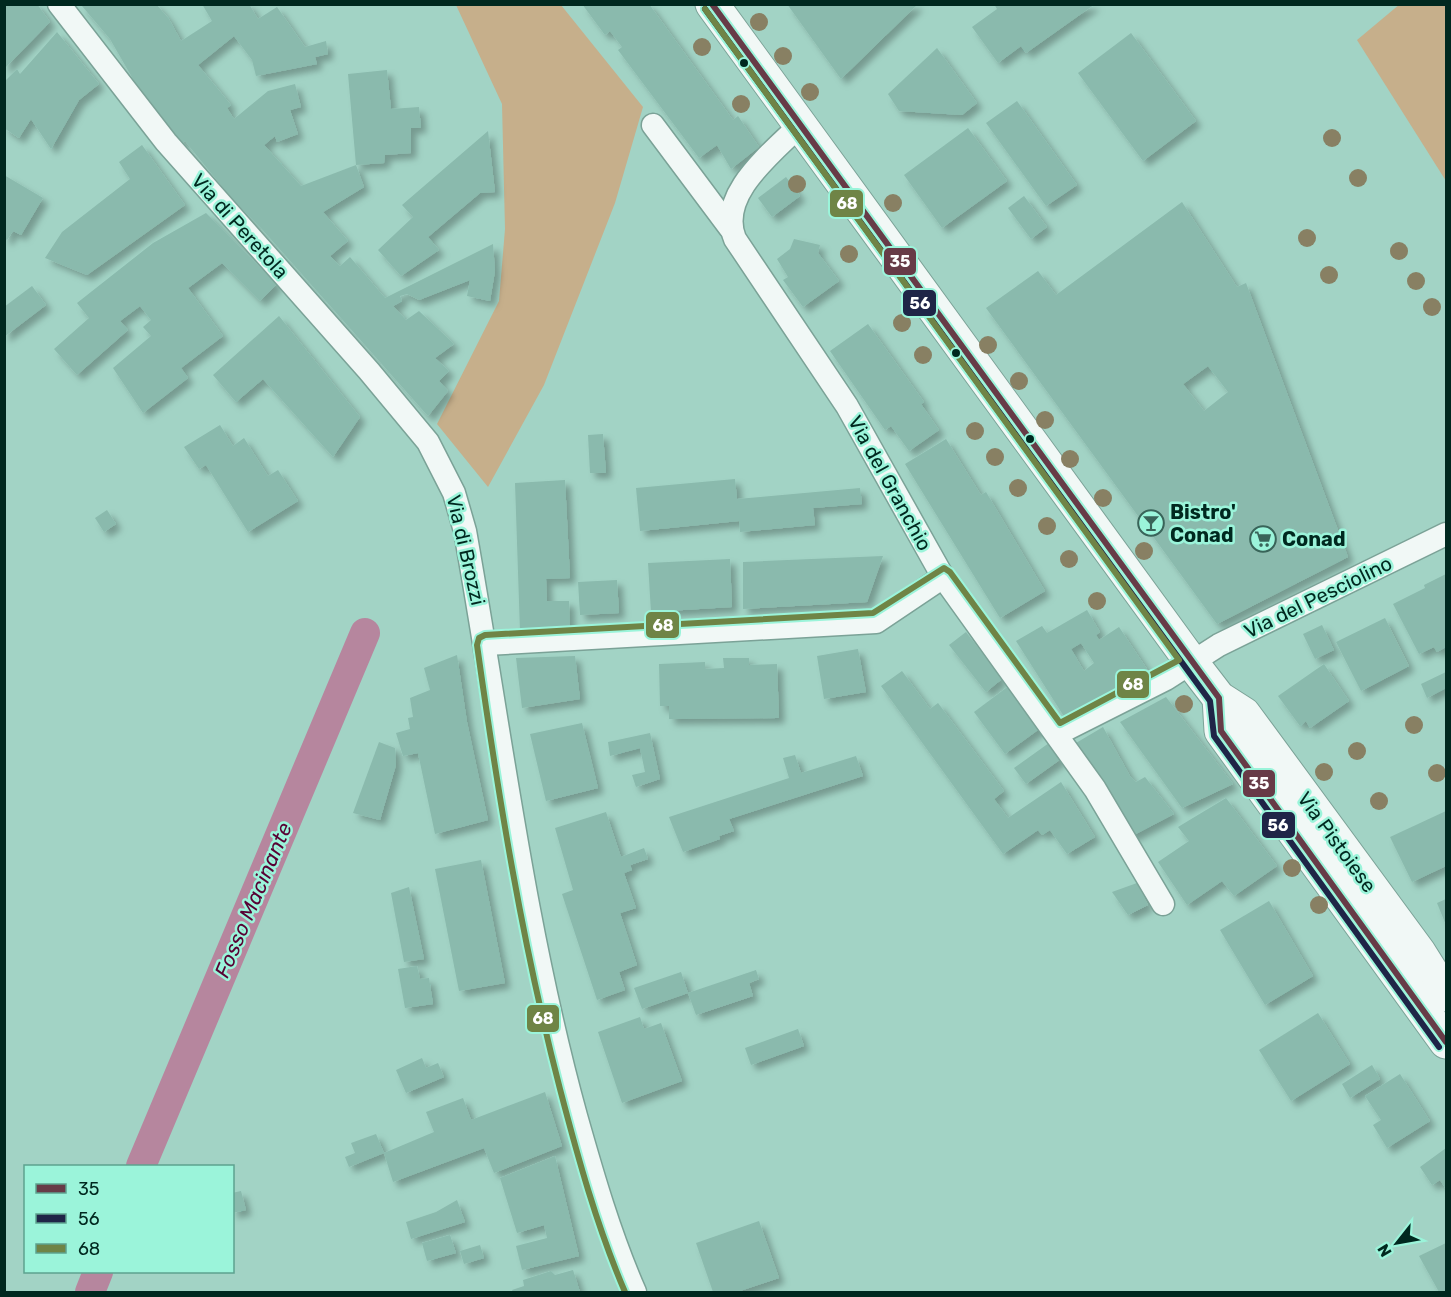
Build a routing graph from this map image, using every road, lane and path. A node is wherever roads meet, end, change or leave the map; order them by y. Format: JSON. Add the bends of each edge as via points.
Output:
{"nodes":[{"id":1,"x":59,"y":4,"type":"edge"},
{"id":2,"x":712,"y":4,"type":"edge"},
{"id":3,"x":653,"y":125,"type":"dead end"},
{"id":4,"x":799,"y":126,"type":"junction"},
{"id":5,"x":730,"y":228,"type":"junction"},
{"id":6,"x":428,"y":442,"type":"joint"},
{"id":7,"x":1446,"y":534,"type":"edge"},
{"id":8,"x":943,"y":577,"type":"junction"},
{"id":9,"x":486,"y":644,"type":"junction"},
{"id":10,"x":1191,"y":663,"type":"junction"},
{"id":11,"x":1219,"y":698,"type":"junction"},
{"id":12,"x":1057,"y":734,"type":"junction"},
{"id":13,"x":1163,"y":904,"type":"dead end"},
{"id":14,"x":1446,"y":995,"type":"edge"},
{"id":15,"x":1446,"y":1042,"type":"edge"},
{"id":16,"x":635,"y":1293,"type":"edge"}],
"edges":[{"from":1,"to":6,"type":"street","name":"Via di Peretola","via":[[166,142]]},
{"from":2,"to":4,"type":"main road","name":"Via Pistoiese"},
{"from":3,"to":5,"type":"street","name":"Via del Granchio"},
{"from":4,"to":5,"type":"street","via":[[740,193],[730,213]]},
{"from":4,"to":10,"type":"main road","name":"Via Pistoiese"},
{"from":5,"to":8,"type":"street","name":"Via del Granchio","via":[[748,262],[847,406]]},
{"from":6,"to":9,"type":"street","name":"Via di Brozzi","via":[[460,511]]},
{"from":7,"to":10,"type":"street","name":"Via del Pesciolino","via":[[1219,645]]},
{"from":8,"to":9,"type":"street","via":[[876,622]]},
{"from":8,"to":12,"type":"street","name":"Via del Granchio"},
{"from":9,"to":16,"type":"street","name":"Via di Brozzi","via":[[519,860],[551,1026],[598,1194]]},
{"from":10,"to":11,"type":"main road","name":"Via Pistoiese"},
{"from":10,"to":12,"type":"street"},
{"from":11,"to":14,"type":"main road","name":"Via Pistoiese","via":[[1244,714],[1419,952]]},
{"from":11,"to":15,"type":"main road","name":"Via Pistoiese","via":[[1221,731]]},
{"from":12,"to":13,"type":"street","name":"Via del Granchio","via":[[1095,789]]}]}
